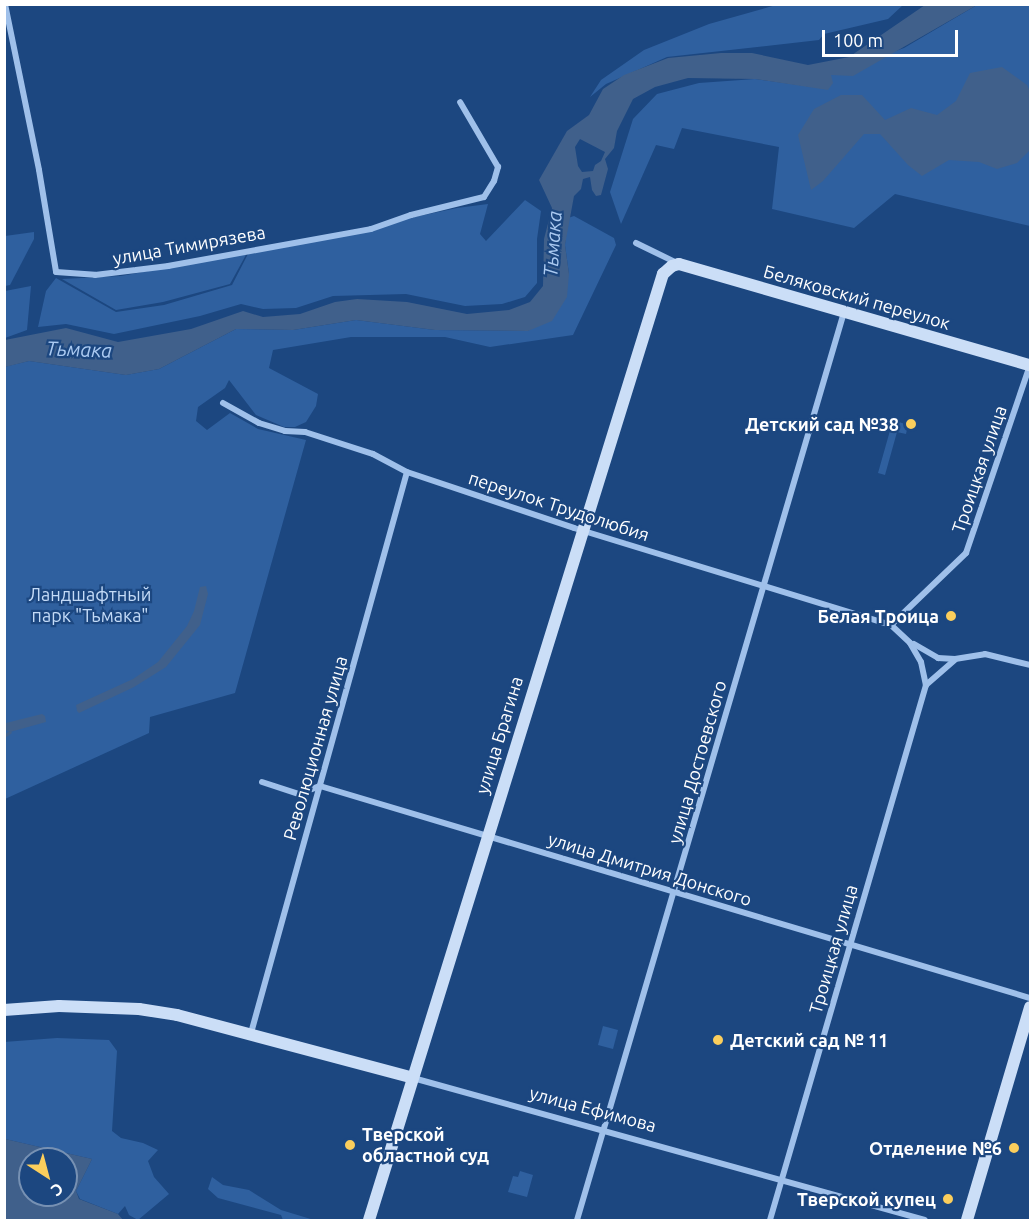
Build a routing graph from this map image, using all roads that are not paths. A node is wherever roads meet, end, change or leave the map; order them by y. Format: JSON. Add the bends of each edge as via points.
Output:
{"nodes":[{"id":1,"x":5,"y":4,"type":"edge"},
{"id":2,"x":460,"y":102,"type":"dead end"},
{"id":3,"x":636,"y":243,"type":"dead end"},
{"id":4,"x":675,"y":264,"type":"junction"},
{"id":5,"x":844,"y":312,"type":"junction"},
{"id":6,"x":1030,"y":365,"type":"edge"},
{"id":7,"x":223,"y":403,"type":"dead end"},
{"id":8,"x":407,"y":472,"type":"junction"},
{"id":9,"x":581,"y":530,"type":"junction"},
{"id":10,"x":764,"y":585,"type":"junction"},
{"id":11,"x":891,"y":625,"type":"junction"},
{"id":12,"x":910,"y":643,"type":"junction"},
{"id":13,"x":955,"y":659,"type":"junction"},
{"id":14,"x":1030,"y":665,"type":"edge"},
{"id":15,"x":926,"y":685,"type":"junction"},
{"id":16,"x":262,"y":782,"type":"dead end"},
{"id":17,"x":320,"y":786,"type":"junction"},
{"id":18,"x":487,"y":836,"type":"junction"},
{"id":19,"x":674,"y":892,"type":"junction"},
{"id":20,"x":850,"y":944,"type":"junction"},
{"id":21,"x":1030,"y":998,"type":"edge"},
{"id":22,"x":1030,"y":1007,"type":"edge"},
{"id":23,"x":4,"y":1010,"type":"edge"},
{"id":24,"x":251,"y":1033,"type":"junction"},
{"id":25,"x":413,"y":1078,"type":"junction"},
{"id":26,"x":604,"y":1131,"type":"junction"},
{"id":27,"x":782,"y":1181,"type":"junction"},
{"id":28,"x":369,"y":1221,"type":"edge"},
{"id":29,"x":577,"y":1221,"type":"edge"},
{"id":30,"x":770,"y":1221,"type":"edge"},
{"id":31,"x":925,"y":1221,"type":"edge"},
{"id":32,"x":967,"y":1221,"type":"edge"}],
"edges":[{"from":1,"to":2,"type":"street","name":"улица Тимирязева","via":[[56,272],[95,275],[168,266],[371,229],[411,214],[484,197],[498,167]]},
{"from":3,"to":4,"type":"street"},
{"from":4,"to":5,"type":"street","name":"Беляковский переулок"},
{"from":4,"to":9,"type":"street","name":"улица Брагина","via":[[660,279]]},
{"from":5,"to":6,"type":"street","name":"Беляковский переулок"},
{"from":5,"to":10,"type":"street","name":"улица Достоевского"},
{"from":6,"to":11,"type":"street","name":"Троицкая улица","via":[[966,554]]},
{"from":7,"to":8,"type":"street","name":"переулок Трудолюбия","via":[[259,423],[305,432],[373,454]]},
{"from":8,"to":9,"type":"street","name":"переулок Трудолюбия"},
{"from":8,"to":17,"type":"street","name":"Революционная улица"},
{"from":9,"to":10,"type":"street","name":"переулок Трудолюбия"},
{"from":9,"to":18,"type":"street","name":"улица Брагина"},
{"from":10,"to":11,"type":"street","name":"переулок Трудолюбия"},
{"from":10,"to":19,"type":"street","name":"улица Достоевского"},
{"from":11,"to":12,"type":"street"},
{"from":12,"to":13,"type":"street","via":[[938,658]]},
{"from":12,"to":15,"type":"street","via":[[921,662]]},
{"from":13,"to":14,"type":"street","via":[[985,654]]},
{"from":13,"to":15,"type":"street"},
{"from":15,"to":20,"type":"street","name":"Троицкая улица"},
{"from":16,"to":17,"type":"street","name":"улица Дмитрия Донского","via":[[299,794]]},
{"from":17,"to":18,"type":"street","name":"улица Дмитрия Донского"},
{"from":17,"to":24,"type":"street","name":"Революционная улица"},
{"from":18,"to":19,"type":"street","name":"улица Дмитрия Донского"},
{"from":18,"to":25,"type":"street","name":"улица Брагина"},
{"from":19,"to":20,"type":"street","name":"улица Дмитрия Донского"},
{"from":19,"to":26,"type":"street","name":"улица Достоевского"},
{"from":20,"to":21,"type":"street","name":"улица Дмитрия Донского"},
{"from":20,"to":27,"type":"street","name":"Троицкая улица"},
{"from":22,"to":32,"type":"street"},
{"from":23,"to":24,"type":"street","name":"улица Ефимова","via":[[59,1006],[139,1009]]},
{"from":24,"to":25,"type":"street","name":"улица Ефимова"},
{"from":25,"to":26,"type":"street","name":"улица Ефимова"},
{"from":25,"to":28,"type":"street","name":"улица Брагина"},
{"from":26,"to":27,"type":"street","name":"улица Ефимова"},
{"from":26,"to":29,"type":"street","name":"улица Достоевского"},
{"from":27,"to":30,"type":"street","name":"Троицкая улица"},
{"from":27,"to":31,"type":"street","name":"улица Ефимова"}]}
